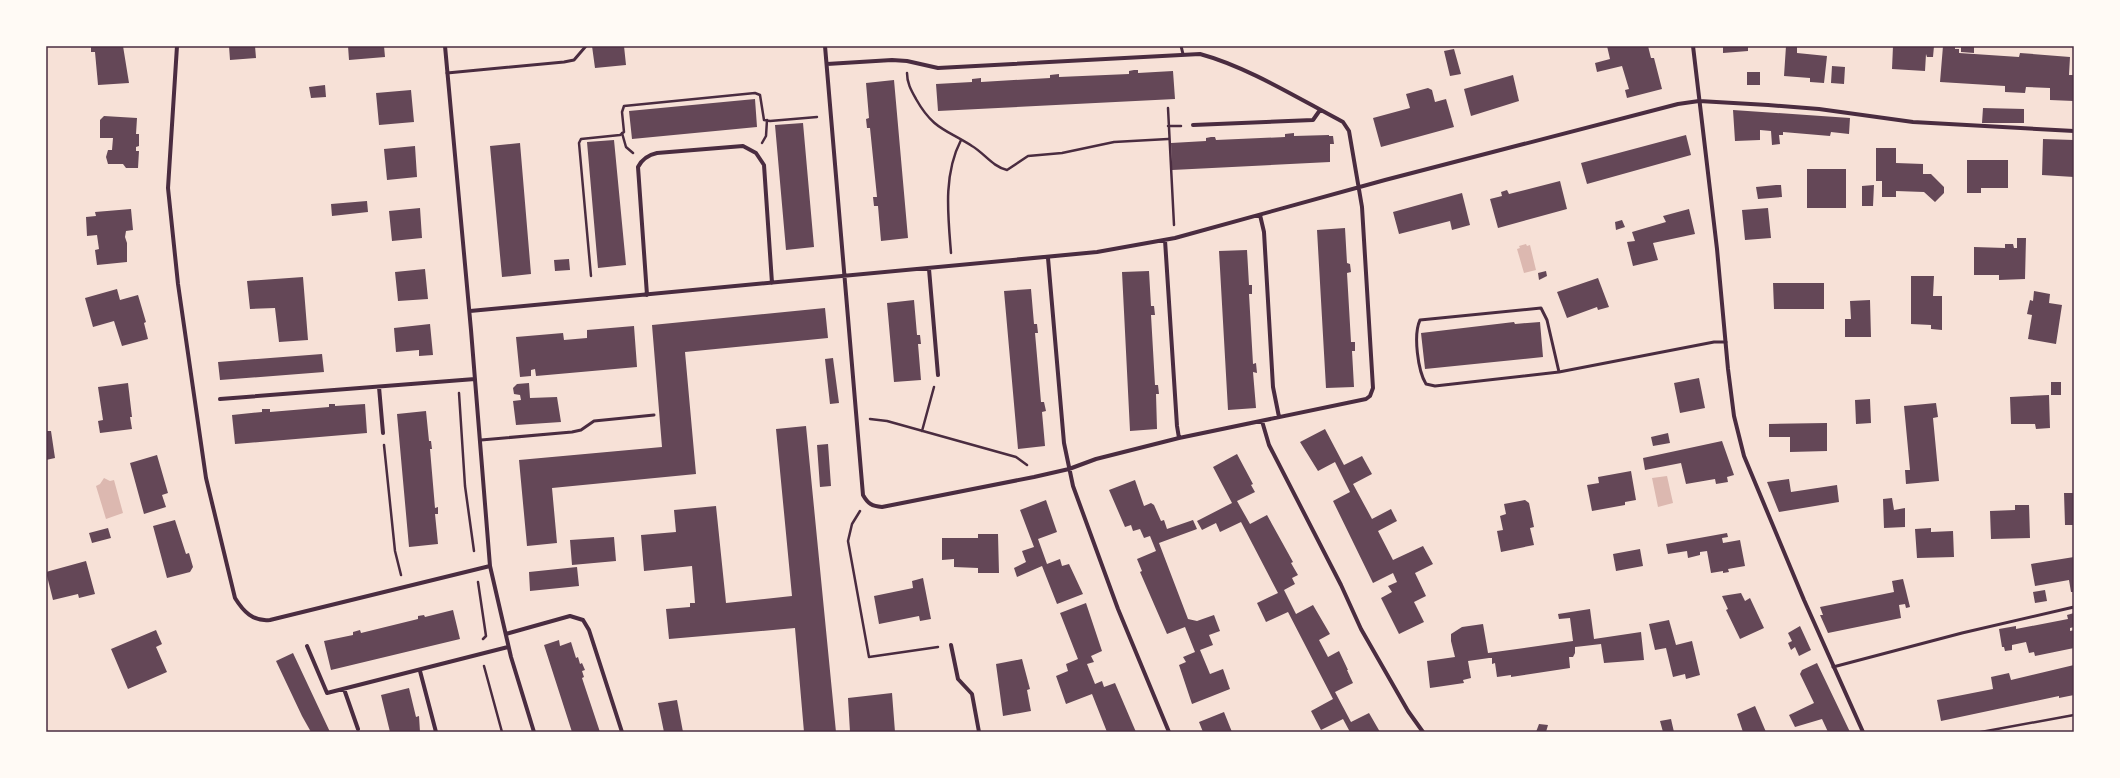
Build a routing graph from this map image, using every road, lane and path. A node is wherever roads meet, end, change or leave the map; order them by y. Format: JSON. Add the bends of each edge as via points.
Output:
{"nodes":[{"id":1,"x":177,"y":46,"type":"edge"},
{"id":2,"x":445,"y":46,"type":"edge"},
{"id":3,"x":586,"y":46,"type":"edge"},
{"id":4,"x":825,"y":46,"type":"edge"},
{"id":5,"x":1181,"y":46,"type":"edge"},
{"id":6,"x":1694,"y":46,"type":"edge"},
{"id":7,"x":1183,"y":54,"type":"junction"},
{"id":8,"x":907,"y":61,"type":"junction"},
{"id":9,"x":827,"y":64,"type":"junction"},
{"id":10,"x":448,"y":73,"type":"junction"},
{"id":11,"x":1699,"y":101,"type":"junction"},
{"id":12,"x":1168,"y":108,"type":"dead end"},
{"id":13,"x":1320,"y":110,"type":"junction"},
{"id":14,"x":767,"y":120,"type":"dead end"},
{"id":15,"x":1193,"y":125,"type":"dead end"},
{"id":16,"x":2074,"y":131,"type":"edge"},
{"id":17,"x":622,"y":133,"type":"dead end"},
{"id":18,"x":1168,"y":139,"type":"junction"},
{"id":19,"x":961,"y":140,"type":"junction"},
{"id":20,"x":756,"y":153,"type":"junction"},
{"id":21,"x":641,"y":161,"type":"junction"},
{"id":22,"x":1358,"y":188,"type":"junction"},
{"id":23,"x":1260,"y":215,"type":"junction"},
{"id":24,"x":1175,"y":238,"type":"junction"},
{"id":25,"x":1165,"y":240,"type":"junction"},
{"id":26,"x":1048,"y":258,"type":"junction"},
{"id":27,"x":952,"y":267,"type":"junction"},
{"id":28,"x":929,"y":269,"type":"junction"},
{"id":29,"x":846,"y":276,"type":"junction"},
{"id":30,"x":772,"y":284,"type":"junction"},
{"id":31,"x":647,"y":295,"type":"junction"},
{"id":32,"x":470,"y":311,"type":"junction"},
{"id":33,"x":1726,"y":342,"type":"junction"},
{"id":34,"x":938,"y":368,"type":"junction"},
{"id":35,"x":1559,"y":372,"type":"junction"},
{"id":36,"x":938,"y":375,"type":"dead end"},
{"id":37,"x":475,"y":379,"type":"junction"},
{"id":38,"x":380,"y":387,"type":"junction"},
{"id":39,"x":220,"y":399,"type":"dead end"},
{"id":40,"x":654,"y":415,"type":"dead end"},
{"id":41,"x":1279,"y":417,"type":"junction"},
{"id":42,"x":857,"y":421,"type":"junction"},
{"id":43,"x":1262,"y":421,"type":"junction"},
{"id":44,"x":922,"y":431,"type":"junction"},
{"id":45,"x":383,"y":433,"type":"joint"},
{"id":46,"x":1180,"y":438,"type":"junction"},
{"id":47,"x":481,"y":440,"type":"junction"},
{"id":48,"x":1069,"y":469,"type":"junction"},
{"id":49,"x":1034,"y":477,"type":"junction"},
{"id":50,"x":867,"y":502,"type":"junction"},
{"id":51,"x":490,"y":566,"type":"junction"},
{"id":52,"x":404,"y":588,"type":"junction"},
{"id":53,"x":2074,"y":607,"type":"edge"},
{"id":54,"x":506,"y":634,"type":"junction"},
{"id":55,"x":951,"y":645,"type":"joint"},
{"id":56,"x":307,"y":646,"type":"dead end"},
{"id":57,"x":508,"y":647,"type":"junction"},
{"id":58,"x":1833,"y":667,"type":"junction"},
{"id":59,"x":420,"y":671,"type":"junction"},
{"id":60,"x":344,"y":689,"type":"junction"},
{"id":61,"x":2074,"y":715,"type":"edge"},
{"id":62,"x":358,"y":729,"type":"dead end"},
{"id":63,"x":436,"y":732,"type":"edge"},
{"id":64,"x":534,"y":732,"type":"edge"},
{"id":65,"x":622,"y":732,"type":"edge"},
{"id":66,"x":979,"y":732,"type":"edge"},
{"id":67,"x":1169,"y":732,"type":"edge"},
{"id":68,"x":1423,"y":732,"type":"edge"},
{"id":69,"x":1863,"y":732,"type":"edge"},
{"id":70,"x":1981,"y":732,"type":"edge"}],
"edges":[{"from":1,"to":52,"type":"street","via":[[168,188],[177,276],[206,478],[234,598],[252,618],[262,621],[298,615]]},
{"from":2,"to":10,"type":"street"},
{"from":3,"to":10,"type":"lane","via":[[574,60],[564,62]]},
{"from":4,"to":9,"type":"street"},
{"from":5,"to":7,"type":"lane"},
{"from":6,"to":11,"type":"street"},
{"from":7,"to":8,"type":"street","via":[[938,68]]},
{"from":7,"to":13,"type":"street","via":[[1200,54],[1214,58]]},
{"from":8,"to":9,"type":"street"},
{"from":8,"to":19,"type":"path","via":[[908,84],[924,114],[937,126]]},
{"from":9,"to":29,"type":"street"},
{"from":10,"to":32,"type":"street"},
{"from":11,"to":16,"type":"street","via":[[1819,109],[1913,122]]},
{"from":11,"to":22,"type":"street","via":[[1603,122]]},
{"from":11,"to":33,"type":"street"},
{"from":12,"to":18,"type":"path"},
{"from":13,"to":15,"type":"street","via":[[1313,120]]},
{"from":13,"to":22,"type":"street","via":[[1343,122],[1349,130]]},
{"from":14,"to":20,"type":"path","via":[[766,136]]},
{"from":17,"to":21,"type":"path","via":[[626,147]]},
{"from":18,"to":19,"type":"path","via":[[1114,142],[1054,155],[1028,156],[1007,170],[999,169]]},
{"from":18,"to":24,"type":"path"},
{"from":19,"to":27,"type":"path","via":[[952,157],[949,178]]},
{"from":20,"to":21,"type":"street","via":[[743,146],[657,153]]},
{"from":20,"to":30,"type":"street","via":[[764,165]]},
{"from":21,"to":31,"type":"street","via":[[638,167]]},
{"from":22,"to":23,"type":"street"},
{"from":22,"to":41,"type":"street","via":[[1362,207],[1372,392],[1366,399]]},
{"from":23,"to":24,"type":"street"},
{"from":23,"to":41,"type":"street","via":[[1264,232],[1274,387]]},
{"from":24,"to":25,"type":"street"},
{"from":25,"to":26,"type":"street"},
{"from":25,"to":46,"type":"street","via":[[1177,426]]},
{"from":26,"to":27,"type":"street"},
{"from":26,"to":48,"type":"street","via":[[1064,443]]},
{"from":27,"to":28,"type":"street"},
{"from":28,"to":29,"type":"street"},
{"from":28,"to":34,"type":"street"},
{"from":29,"to":30,"type":"street"},
{"from":29,"to":42,"type":"street"},
{"from":30,"to":31,"type":"street"},
{"from":31,"to":32,"type":"street"},
{"from":32,"to":37,"type":"street"},
{"from":33,"to":35,"type":"lane","via":[[1714,342]]},
{"from":33,"to":58,"type":"street","via":[[1734,416],[1744,456]]},
{"from":34,"to":36,"type":"street"},
{"from":34,"to":44,"type":"path"},
{"from":35,"to":35,"type":"lane","via":[[1547,320],[1541,308],[1420,320],[1416,328],[1421,376],[1426,384],[1435,386]]},
{"from":37,"to":38,"type":"street"},
{"from":37,"to":47,"type":"street"},
{"from":38,"to":39,"type":"street"},
{"from":38,"to":45,"type":"street"},
{"from":40,"to":47,"type":"lane","via":[[594,421],[581,430],[572,432]]},
{"from":41,"to":43,"type":"street"},
{"from":42,"to":44,"type":"path","via":[[872,418]]},
{"from":42,"to":50,"type":"street","via":[[863,495]]},
{"from":43,"to":46,"type":"street"},
{"from":43,"to":68,"type":"street","via":[[1269,445],[1341,585],[1361,630]]},
{"from":44,"to":49,"type":"path","via":[[1016,457],[1026,464]]},
{"from":45,"to":52,"type":"path","via":[[394,551]]},
{"from":46,"to":48,"type":"street","via":[[1096,459]]},
{"from":47,"to":51,"type":"street"},
{"from":48,"to":49,"type":"street"},
{"from":48,"to":67,"type":"street","via":[[1118,609]]},
{"from":49,"to":50,"type":"street","via":[[882,507],[874,507]]},
{"from":50,"to":55,"type":"path","via":[[852,524],[848,541],[869,657]]},
{"from":51,"to":52,"type":"street"},
{"from":51,"to":54,"type":"street"},
{"from":53,"to":58,"type":"lane","via":[[1955,634]]},
{"from":54,"to":57,"type":"street"},
{"from":54,"to":65,"type":"street","via":[[570,616],[583,620],[589,630]]},
{"from":55,"to":66,"type":"street","via":[[958,679],[972,694]]},
{"from":56,"to":60,"type":"street","via":[[328,693]]},
{"from":57,"to":59,"type":"street"},
{"from":57,"to":64,"type":"street","via":[[523,703]]},
{"from":58,"to":69,"type":"street"},
{"from":59,"to":60,"type":"street"},
{"from":59,"to":63,"type":"street"},
{"from":60,"to":62,"type":"street"},
{"from":61,"to":70,"type":"path"}]}
